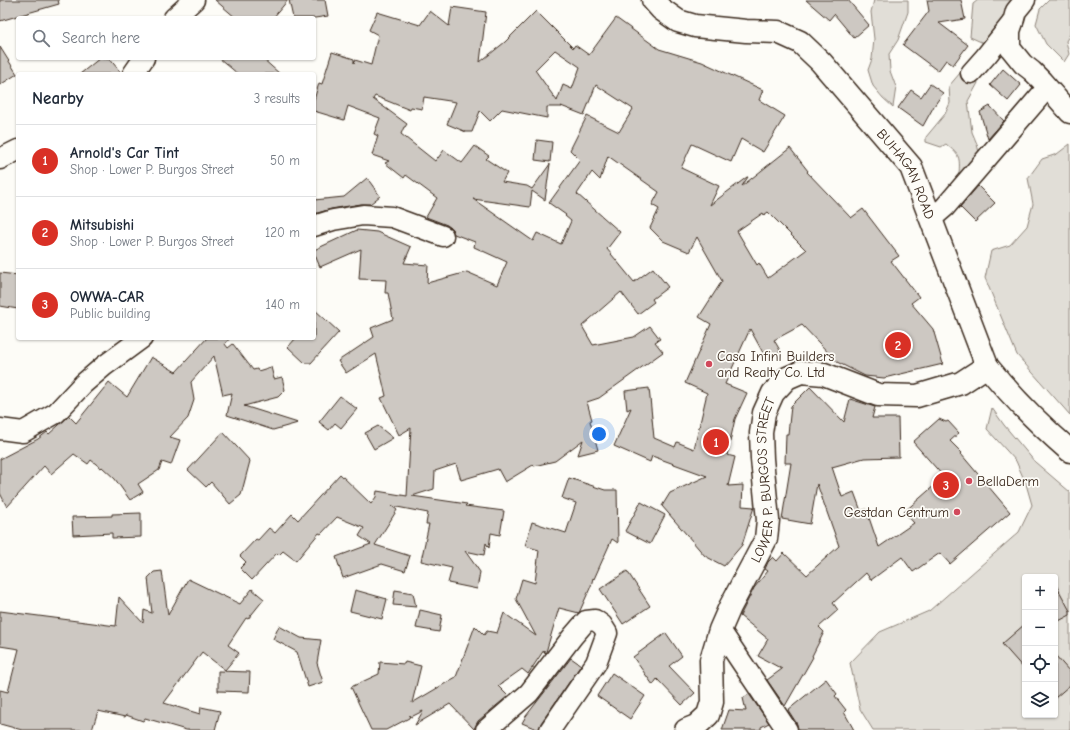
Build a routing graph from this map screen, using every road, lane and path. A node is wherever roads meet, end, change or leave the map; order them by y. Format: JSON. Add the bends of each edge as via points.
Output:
{"nodes":[{"id":1,"x":194,"y":0,"type":"edge"},
{"id":2,"x":653,"y":0,"type":"edge"},
{"id":3,"x":1025,"y":0,"type":"edge"},
{"id":4,"x":176,"y":16,"type":"edge"},
{"id":5,"x":1013,"y":22,"type":"junction"},
{"id":6,"x":143,"y":60,"type":"edge"},
{"id":7,"x":134,"y":72,"type":"edge"},
{"id":8,"x":971,"y":73,"type":"dead end"},
{"id":9,"x":1047,"y":88,"type":"junction"},
{"id":10,"x":1070,"y":113,"type":"edge"},
{"id":11,"x":16,"y":151,"type":"edge"},
{"id":12,"x":0,"y":159,"type":"edge"},
{"id":13,"x":931,"y":219,"type":"junction"},
{"id":14,"x":316,"y":225,"type":"edge"},
{"id":15,"x":443,"y":236,"type":"dead end"},
{"id":16,"x":139,"y":340,"type":"edge"},
{"id":17,"x":988,"y":366,"type":"junction"},
{"id":18,"x":0,"y":430,"type":"edge"},
{"id":19,"x":1070,"y":451,"type":"edge"},
{"id":20,"x":720,"y":630,"type":"junction"},
{"id":21,"x":486,"y":730,"type":"edge"},
{"id":22,"x":550,"y":730,"type":"edge"},
{"id":23,"x":686,"y":730,"type":"edge"},
{"id":24,"x":787,"y":730,"type":"edge"}],
"edges":[{"from":1,"to":4,"type":"street"},
{"from":2,"to":13,"type":"main road","name":"BUHAGAN ROAD","via":[[678,21],[695,26],[778,32],[800,42],[821,62],[911,167]]},
{"from":3,"to":5,"type":"street","via":[[1016,11]]},
{"from":5,"to":8,"type":"street"},
{"from":5,"to":9,"type":"street","via":[[1010,48]]},
{"from":6,"to":7,"type":"street"},
{"from":9,"to":10,"type":"street"},
{"from":9,"to":13,"type":"street","via":[[945,207]]},
{"from":11,"to":12,"type":"street"},
{"from":13,"to":17,"type":"main road","name":"BUHAGAN ROAD"},
{"from":14,"to":15,"type":"street","via":[[363,215],[392,217]]},
{"from":16,"to":18,"type":"street","via":[[83,384],[56,412],[23,432]]},
{"from":17,"to":19,"type":"main road","name":"BUHAGAN ROAD","via":[[1002,385]]},
{"from":17,"to":20,"type":"main road","name":"LOWER P. BURGOS STREET","via":[[961,384],[917,396],[878,395],[824,374],[801,372],[787,378],[773,393],[764,413],[761,433],[768,520],[766,539]]},
{"from":20,"to":23,"type":"main road","name":"LOWER P. BURGOS STREET","via":[[712,660],[712,702],[708,715],[696,726]]},
{"from":20,"to":24,"type":"street"},
{"from":21,"to":22,"type":"street","via":[[529,693],[586,621],[595,620],[607,633],[596,663]]}]}
